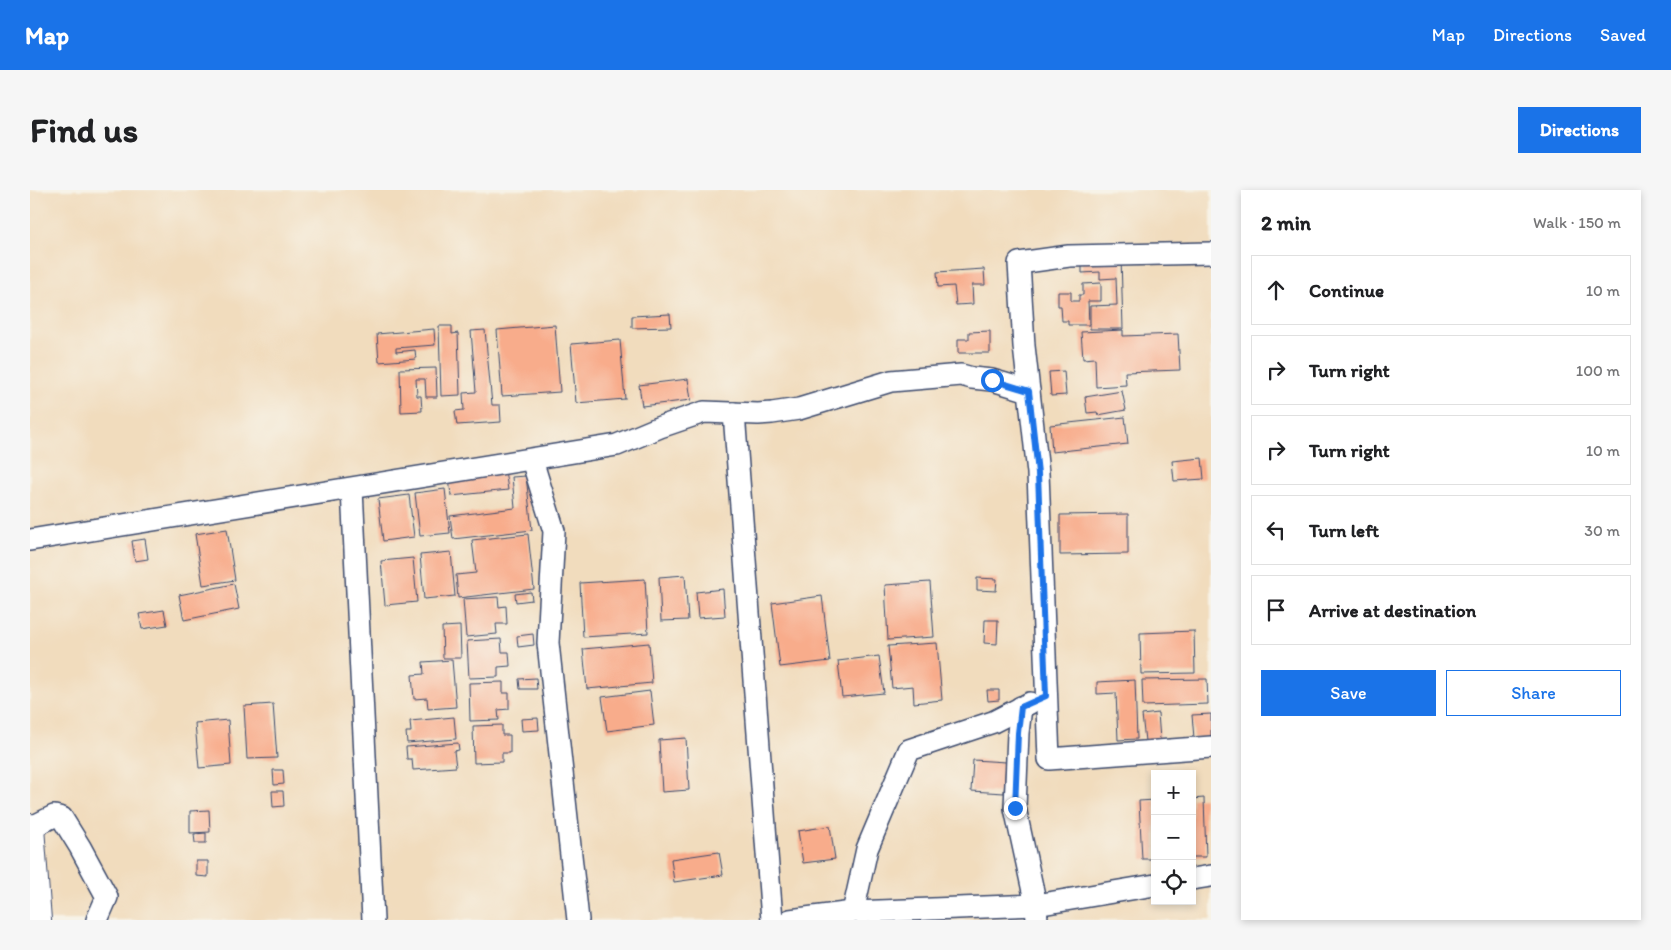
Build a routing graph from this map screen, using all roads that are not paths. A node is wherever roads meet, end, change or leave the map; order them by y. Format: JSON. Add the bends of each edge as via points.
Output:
{"nodes":[{"id":1,"x":1211,"y":253,"type":"edge"},
{"id":2,"x":1029,"y":391,"type":"junction"},
{"id":3,"x":734,"y":413,"type":"junction"},
{"id":4,"x":532,"y":460,"type":"junction"},
{"id":5,"x":352,"y":489,"type":"junction"},
{"id":6,"x":30,"y":540,"type":"edge"},
{"id":7,"x":1046,"y":696,"type":"junction"},
{"id":8,"x":1021,"y":707,"type":"junction"},
{"id":9,"x":1211,"y":746,"type":"edge"},
{"id":10,"x":30,"y":828,"type":"edge"},
{"id":11,"x":1211,"y":876,"type":"edge"},
{"id":12,"x":1196,"y":878,"type":"edge"},
{"id":13,"x":1151,"y":886,"type":"edge"},
{"id":14,"x":853,"y":912,"type":"junction"},
{"id":15,"x":1037,"y":912,"type":"edge"},
{"id":16,"x":37,"y":920,"type":"edge"},
{"id":17,"x":97,"y":920,"type":"edge"},
{"id":18,"x":373,"y":920,"type":"edge"},
{"id":19,"x":578,"y":920,"type":"edge"},
{"id":20,"x":772,"y":920,"type":"edge"},
{"id":21,"x":790,"y":920,"type":"edge"}],
"edges":[{"from":1,"to":2,"type":"street","via":[[1069,256],[1019,263]]},
{"from":2,"to":3,"type":"street","via":[[961,375],[891,381],[772,413]]},
{"from":2,"to":7,"type":"street","via":[[1038,473]]},
{"from":3,"to":4,"type":"street","via":[[704,412],[617,446]]},
{"from":3,"to":20,"type":"street"},
{"from":4,"to":5,"type":"street"},
{"from":4,"to":19,"type":"street","via":[[554,531],[548,643]]},
{"from":5,"to":6,"type":"street"},
{"from":5,"to":18,"type":"street"},
{"from":7,"to":8,"type":"street"},
{"from":7,"to":9,"type":"street","via":[[1049,758]]},
{"from":8,"to":14,"type":"street","via":[[993,722],[908,750],[867,849]]},
{"from":8,"to":15,"type":"street","via":[[1015,808]]},
{"from":10,"to":16,"type":"highway"},
{"from":10,"to":17,"type":"street","via":[[54,816],[62,818],[107,897]]},
{"from":11,"to":12,"type":"street"},
{"from":13,"to":15,"type":"street"},
{"from":14,"to":15,"type":"street"},
{"from":14,"to":21,"type":"street"}]}
